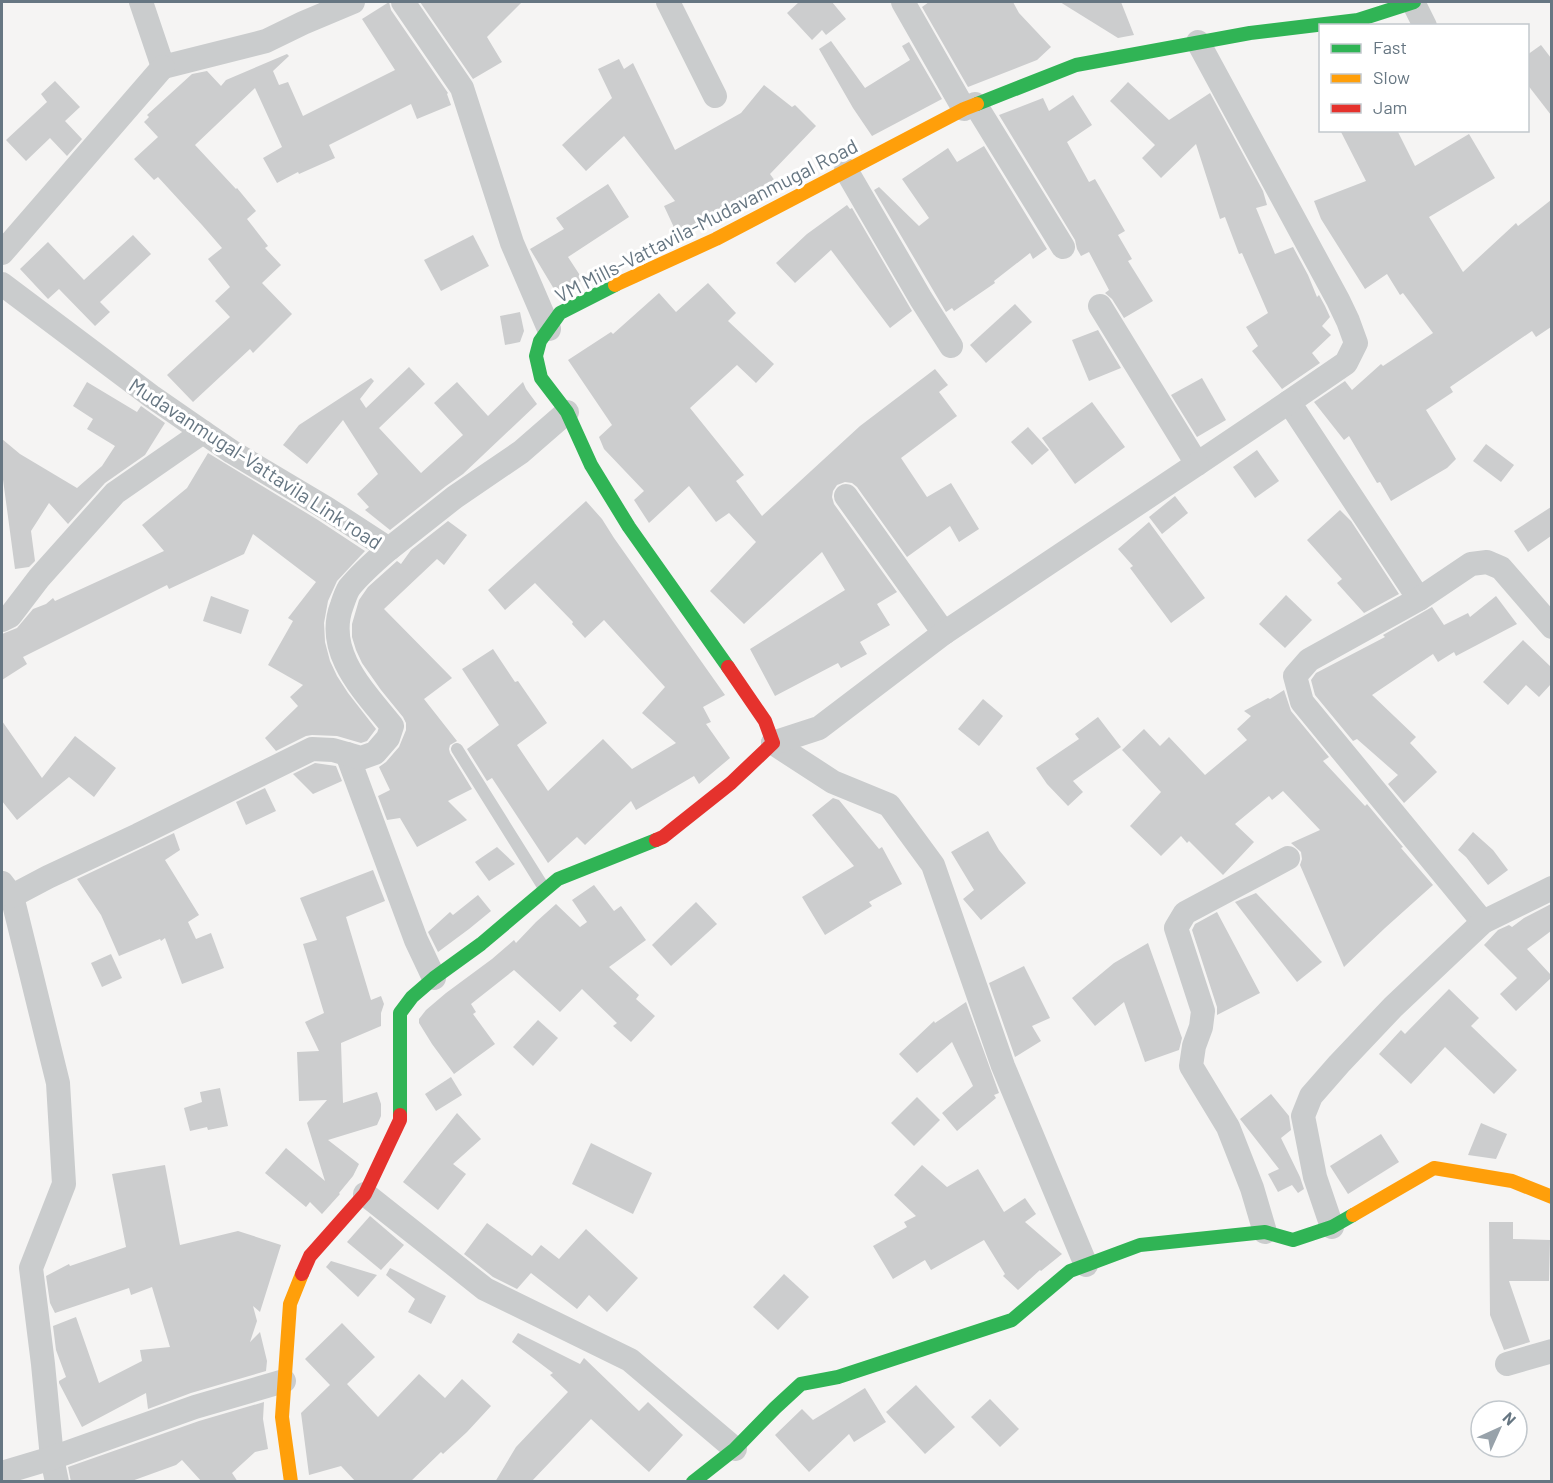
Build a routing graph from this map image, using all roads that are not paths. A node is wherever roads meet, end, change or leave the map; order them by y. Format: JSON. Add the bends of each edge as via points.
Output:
{"nodes":[{"id":1,"x":141,"y":2,"type":"edge"},
{"id":2,"x":352,"y":2,"type":"edge"},
{"id":3,"x":403,"y":2,"type":"edge"},
{"id":4,"x":668,"y":2,"type":"edge"},
{"id":5,"x":903,"y":2,"type":"edge"},
{"id":6,"x":1413,"y":2,"type":"edge"},
{"id":7,"x":1424,"y":24,"type":"edge"},
{"id":8,"x":1198,"y":42,"type":"junction"},
{"id":9,"x":162,"y":67,"type":"junction"},
{"id":10,"x":715,"y":96,"type":"dead end"},
{"id":11,"x":969,"y":107,"type":"junction"},
{"id":12,"x":846,"y":170,"type":"junction"},
{"id":13,"x":1064,"y":247,"type":"dead end"},
{"id":14,"x":2,"y":253,"type":"edge"},
{"id":15,"x":2,"y":284,"type":"edge"},
{"id":16,"x":1100,"y":306,"type":"dead end"},
{"id":17,"x":549,"y":329,"type":"junction"},
{"id":18,"x":951,"y":346,"type":"dead end"},
{"id":19,"x":1288,"y":402,"type":"junction"},
{"id":20,"x":567,"y":411,"type":"junction"},
{"id":21,"x":203,"y":432,"type":"junction"},
{"id":22,"x":1197,"y":464,"type":"junction"},
{"id":23,"x":846,"y":496,"type":"dead end"},
{"id":24,"x":389,"y":549,"type":"junction"},
{"id":25,"x":1419,"y":599,"type":"junction"},
{"id":26,"x":2,"y":620,"type":"edge"},
{"id":27,"x":1551,"y":627,"type":"edge"},
{"id":28,"x":944,"y":633,"type":"junction"},
{"id":29,"x":773,"y":743,"type":"junction"},
{"id":30,"x":457,"y":749,"type":"dead end"},
{"id":31,"x":347,"y":754,"type":"junction"},
{"id":32,"x":1287,"y":858,"type":"dead end"},
{"id":33,"x":1551,"y":888,"type":"edge"},
{"id":34,"x":544,"y":889,"type":"junction"},
{"id":35,"x":7,"y":890,"type":"edge"},
{"id":36,"x":1483,"y":922,"type":"junction"},
{"id":37,"x":434,"y":978,"type":"junction"},
{"id":38,"x":365,"y":1194,"type":"junction"},
{"id":39,"x":1551,"y":1197,"type":"edge"},
{"id":40,"x":1332,"y":1227,"type":"junction"},
{"id":41,"x":1265,"y":1232,"type":"junction"},
{"id":42,"x":1086,"y":1265,"type":"junction"},
{"id":43,"x":1551,"y":1351,"type":"edge"},
{"id":44,"x":1507,"y":1364,"type":"dead end"},
{"id":45,"x":284,"y":1381,"type":"junction"},
{"id":46,"x":735,"y":1449,"type":"junction"},
{"id":47,"x":55,"y":1470,"type":"edge"},
{"id":48,"x":2,"y":1473,"type":"edge"},
{"id":49,"x":291,"y":1482,"type":"edge"},
{"id":50,"x":693,"y":1482,"type":"edge"}],
"edges":[{"from":1,"to":9,"type":"street"},
{"from":2,"to":9,"type":"street","via":[[266,40]]},
{"from":3,"to":17,"type":"street","via":[[462,88],[512,243]]},
{"from":4,"to":10,"type":"street"},
{"from":5,"to":11,"type":"street"},
{"from":6,"to":7,"type":"street"},
{"from":6,"to":8,"type":"street","name":"VM Mills-Vattavila-Mudavanmugal Road","via":[[1357,16]]},
{"from":8,"to":11,"type":"street","name":"VM Mills-Vattavila-Mudavanmugal Road","via":[[1076,65]]},
{"from":8,"to":19,"type":"street","via":[[1338,300],[1356,343],[1346,363]]},
{"from":9,"to":14,"type":"street"},
{"from":11,"to":12,"type":"street","name":"VM Mills-Vattavila-Mudavanmugal Road"},
{"from":11,"to":13,"type":"street"},
{"from":12,"to":17,"type":"street","name":"VM Mills-Vattavila-Mudavanmugal Road","via":[[716,239],[560,314]]},
{"from":12,"to":18,"type":"street"},
{"from":15,"to":21,"type":"street","name":"Mudavanmugal-Vattavila Link road"},
{"from":16,"to":22,"type":"street"},
{"from":17,"to":20,"type":"street","name":"VM Mills-Vattavila-Mudavanmugal Road","via":[[536,356],[541,378]]},
{"from":19,"to":22,"type":"street"},
{"from":19,"to":25,"type":"street"},
{"from":20,"to":24,"type":"street","name":"Mudavanmugal-Vattavila Link road","via":[[521,452]]},
{"from":20,"to":29,"type":"street","name":"VM Mills-Vattavila-Mudavanmugal Road","via":[[591,465],[629,527],[754,704]]},
{"from":21,"to":24,"type":"street","name":"Mudavanmugal-Vattavila Link road"},
{"from":21,"to":26,"type":"street","via":[[115,493],[10,616]]},
{"from":22,"to":28,"type":"street"},
{"from":23,"to":28,"type":"street"},
{"from":24,"to":31,"type":"street","via":[[348,590],[338,617],[338,644],[354,678],[392,726],[388,738],[375,753],[360,758]]},
{"from":25,"to":27,"type":"street","via":[[1471,564],[1487,562],[1501,568]]},
{"from":25,"to":36,"type":"street","via":[[1309,660],[1295,675],[1302,702]]},
{"from":28,"to":29,"type":"street","via":[[819,728]]},
{"from":29,"to":34,"type":"street","via":[[731,783],[663,837],[558,879]]},
{"from":29,"to":42,"type":"street","via":[[833,782],[889,805],[933,866],[1003,1066]]},
{"from":30,"to":34,"type":"lane"},
{"from":31,"to":35,"type":"street","via":[[312,749],[48,877]]},
{"from":31,"to":37,"type":"street","via":[[416,940]]},
{"from":32,"to":41,"type":"street","via":[[1185,913],[1176,928],[1203,1011],[1191,1066],[1227,1127]]},
{"from":33,"to":36,"type":"street"},
{"from":34,"to":37,"type":"street","via":[[481,944]]},
{"from":35,"to":47,"type":"street","via":[[58,1083],[64,1184],[31,1268]]},
{"from":36,"to":40,"type":"street","via":[[1393,1007],[1311,1096],[1303,1116],[1315,1177]]},
{"from":37,"to":38,"type":"street","via":[[400,1013],[400,1119]]},
{"from":38,"to":45,"type":"street","via":[[310,1256],[290,1304]]},
{"from":38,"to":46,"type":"street","via":[[484,1289],[630,1360]]},
{"from":39,"to":40,"type":"street","via":[[1512,1181],[1434,1168]]},
{"from":40,"to":41,"type":"street","via":[[1293,1240]]},
{"from":41,"to":42,"type":"street","via":[[1140,1245]]},
{"from":42,"to":46,"type":"street","via":[[1070,1271],[1012,1320],[838,1377],[801,1384]]},
{"from":43,"to":44,"type":"street"},
{"from":45,"to":47,"type":"street","via":[[195,1407]]},
{"from":45,"to":49,"type":"street","via":[[282,1417]]},
{"from":46,"to":50,"type":"street"},
{"from":47,"to":48,"type":"street"}]}
